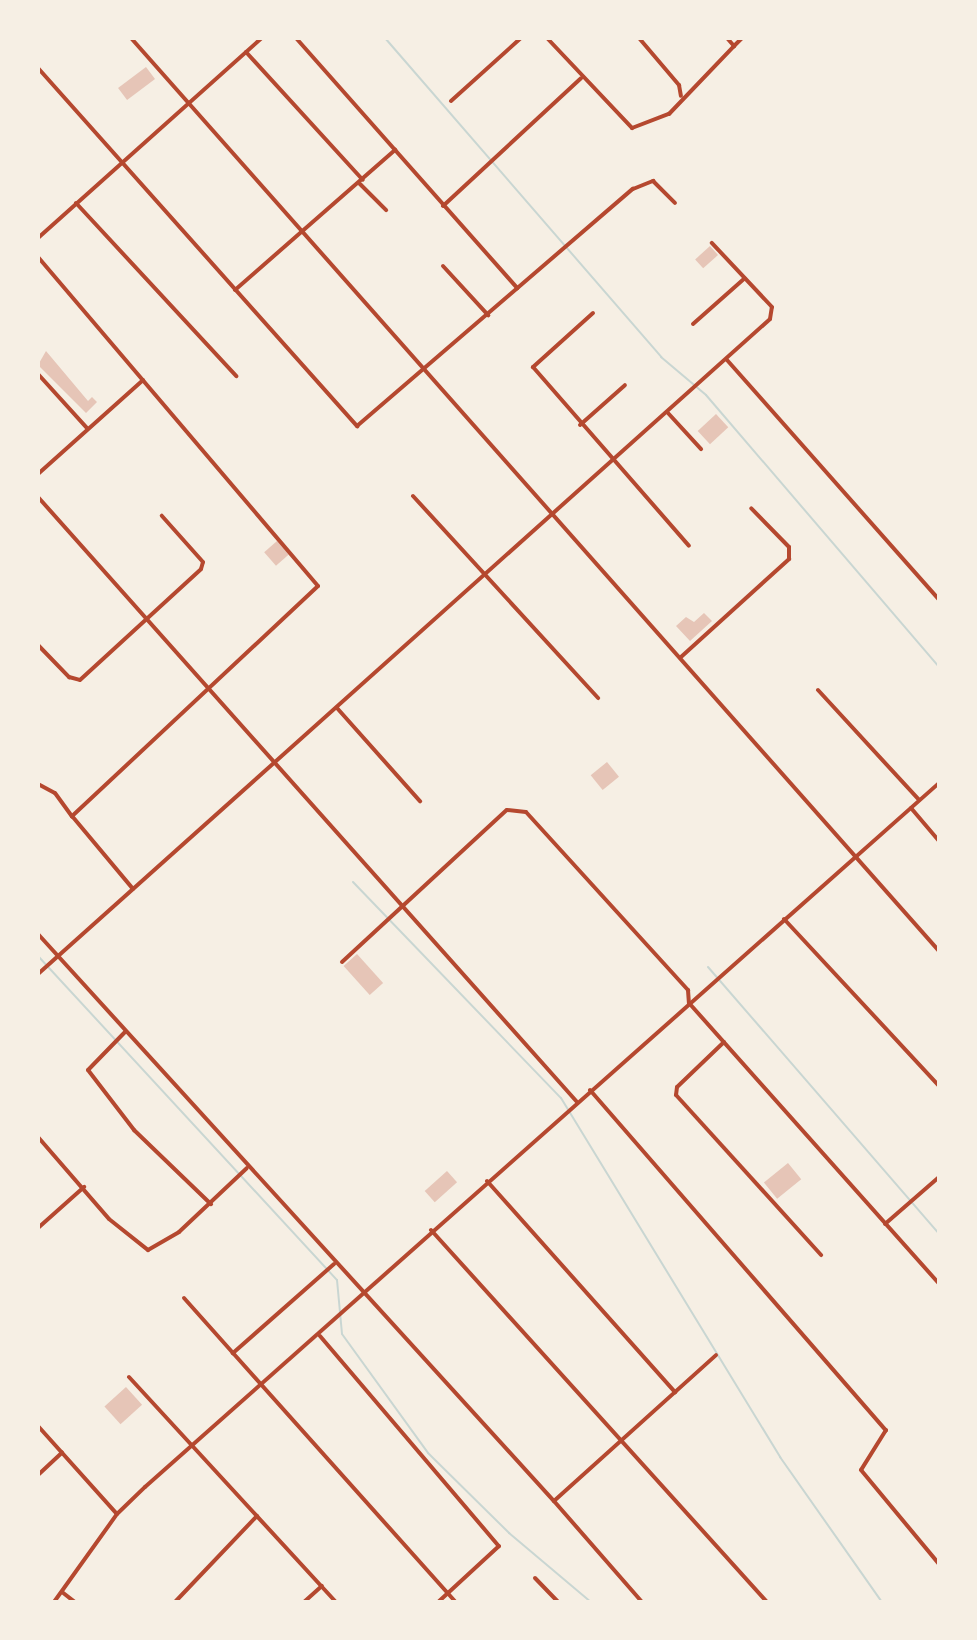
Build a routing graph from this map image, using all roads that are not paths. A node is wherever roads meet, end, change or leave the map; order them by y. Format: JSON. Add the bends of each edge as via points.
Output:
{"nodes":[{"id":1,"x":131,"y":38,"type":"edge"},
{"id":2,"x":262,"y":38,"type":"edge"},
{"id":3,"x":296,"y":38,"type":"edge"},
{"id":4,"x":521,"y":38,"type":"edge"},
{"id":5,"x":547,"y":38,"type":"edge"},
{"id":6,"x":639,"y":38,"type":"edge"},
{"id":7,"x":727,"y":38,"type":"edge"},
{"id":8,"x":742,"y":38,"type":"edge"},
{"id":9,"x":734,"y":46,"type":"junction"},
{"id":10,"x":246,"y":52,"type":"junction"},
{"id":11,"x":38,"y":68,"type":"edge"},
{"id":12,"x":581,"y":78,"type":"junction"},
{"id":13,"x":681,"y":99,"type":"junction"},
{"id":14,"x":451,"y":101,"type":"dead end"},
{"id":15,"x":189,"y":103,"type":"junction"},
{"id":16,"x":395,"y":150,"type":"junction"},
{"id":17,"x":121,"y":162,"type":"junction"},
{"id":18,"x":361,"y":182,"type":"junction"},
{"id":19,"x":76,"y":203,"type":"junction"},
{"id":20,"x":675,"y":203,"type":"dead end"},
{"id":21,"x":443,"y":206,"type":"junction"},
{"id":22,"x":386,"y":210,"type":"dead end"},
{"id":23,"x":304,"y":231,"type":"junction"},
{"id":24,"x":38,"y":238,"type":"edge"},
{"id":25,"x":712,"y":243,"type":"dead end"},
{"id":26,"x":38,"y":257,"type":"edge"},
{"id":27,"x":443,"y":266,"type":"dead end"},
{"id":28,"x":745,"y":278,"type":"junction"},
{"id":29,"x":517,"y":289,"type":"junction"},
{"id":30,"x":235,"y":290,"type":"junction"},
{"id":31,"x":593,"y":313,"type":"dead end"},
{"id":32,"x":488,"y":315,"type":"junction"},
{"id":33,"x":693,"y":324,"type":"dead end"},
{"id":34,"x":727,"y":360,"type":"junction"},
{"id":35,"x":425,"y":368,"type":"junction"},
{"id":36,"x":38,"y":374,"type":"edge"},
{"id":37,"x":236,"y":376,"type":"dead end"},
{"id":38,"x":143,"y":380,"type":"junction"},
{"id":39,"x":625,"y":385,"type":"dead end"},
{"id":40,"x":668,"y":413,"type":"junction"},
{"id":41,"x":580,"y":425,"type":"junction"},
{"id":42,"x":87,"y":428,"type":"junction"},
{"id":43,"x":701,"y":449,"type":"dead end"},
{"id":44,"x":613,"y":462,"type":"junction"},
{"id":45,"x":38,"y":474,"type":"edge"},
{"id":46,"x":413,"y":496,"type":"dead end"},
{"id":47,"x":38,"y":497,"type":"edge"},
{"id":48,"x":751,"y":508,"type":"dead end"},
{"id":49,"x":554,"y":515,"type":"junction"},
{"id":50,"x":162,"y":516,"type":"dead end"},
{"id":51,"x":689,"y":546,"type":"dead end"},
{"id":52,"x":487,"y":576,"type":"junction"},
{"id":53,"x":939,"y":600,"type":"edge"},
{"id":54,"x":146,"y":621,"type":"junction"},
{"id":55,"x":38,"y":645,"type":"edge"},
{"id":56,"x":681,"y":657,"type":"junction"},
{"id":57,"x":207,"y":687,"type":"junction"},
{"id":58,"x":818,"y":690,"type":"dead end"},
{"id":59,"x":598,"y":698,"type":"dead end"},
{"id":60,"x":337,"y":708,"type":"junction"},
{"id":61,"x":274,"y":763,"type":"junction"},
{"id":62,"x":939,"y":783,"type":"edge"},
{"id":63,"x":38,"y":784,"type":"edge"},
{"id":64,"x":420,"y":801,"type":"dead end"},
{"id":65,"x":920,"y":801,"type":"junction"},
{"id":66,"x":911,"y":808,"type":"junction"},
{"id":67,"x":72,"y":816,"type":"junction"},
{"id":68,"x":939,"y":841,"type":"edge"},
{"id":69,"x":855,"y":857,"type":"junction"},
{"id":70,"x":133,"y":889,"type":"junction"},
{"id":71,"x":400,"y":904,"type":"junction"},
{"id":72,"x":784,"y":919,"type":"junction"},
{"id":73,"x":38,"y":934,"type":"edge"},
{"id":74,"x":939,"y":951,"type":"edge"},
{"id":75,"x":58,"y":957,"type":"junction"},
{"id":76,"x":342,"y":962,"type":"dead end"},
{"id":77,"x":38,"y":974,"type":"edge"},
{"id":78,"x":689,"y":1003,"type":"junction"},
{"id":79,"x":125,"y":1031,"type":"junction"},
{"id":80,"x":724,"y":1042,"type":"junction"},
{"id":81,"x":939,"y":1086,"type":"edge"},
{"id":82,"x":590,"y":1090,"type":"junction"},
{"id":83,"x":577,"y":1102,"type":"junction"},
{"id":84,"x":38,"y":1137,"type":"edge"},
{"id":85,"x":247,"y":1168,"type":"junction"},
{"id":86,"x":939,"y":1177,"type":"edge"},
{"id":87,"x":487,"y":1181,"type":"junction"},
{"id":88,"x":84,"y":1187,"type":"junction"},
{"id":89,"x":211,"y":1204,"type":"junction"},
{"id":90,"x":885,"y":1224,"type":"junction"},
{"id":91,"x":38,"y":1228,"type":"edge"},
{"id":92,"x":431,"y":1230,"type":"junction"},
{"id":93,"x":821,"y":1255,"type":"dead end"},
{"id":94,"x":334,"y":1263,"type":"junction"},
{"id":95,"x":939,"y":1284,"type":"edge"},
{"id":96,"x":364,"y":1293,"type":"junction"},
{"id":97,"x":184,"y":1298,"type":"dead end"},
{"id":98,"x":320,"y":1336,"type":"junction"},
{"id":99,"x":233,"y":1353,"type":"junction"},
{"id":100,"x":716,"y":1355,"type":"dead end"},
{"id":101,"x":129,"y":1377,"type":"dead end"},
{"id":102,"x":261,"y":1386,"type":"junction"},
{"id":103,"x":675,"y":1392,"type":"junction"},
{"id":104,"x":38,"y":1426,"type":"edge"},
{"id":105,"x":623,"y":1439,"type":"junction"},
{"id":106,"x":193,"y":1447,"type":"junction"},
{"id":107,"x":62,"y":1453,"type":"junction"},
{"id":108,"x":38,"y":1475,"type":"edge"},
{"id":109,"x":554,"y":1501,"type":"junction"},
{"id":110,"x":117,"y":1514,"type":"junction"},
{"id":111,"x":257,"y":1516,"type":"junction"},
{"id":112,"x":939,"y":1564,"type":"edge"},
{"id":113,"x":535,"y":1578,"type":"dead end"},
{"id":114,"x":322,"y":1586,"type":"junction"},
{"id":115,"x":62,"y":1592,"type":"junction"},
{"id":116,"x":448,"y":1593,"type":"junction"},
{"id":117,"x":54,"y":1602,"type":"edge"},
{"id":118,"x":75,"y":1602,"type":"edge"},
{"id":119,"x":175,"y":1602,"type":"edge"},
{"id":120,"x":304,"y":1602,"type":"edge"},
{"id":121,"x":336,"y":1602,"type":"edge"},
{"id":122,"x":438,"y":1602,"type":"edge"},
{"id":123,"x":456,"y":1602,"type":"edge"},
{"id":124,"x":558,"y":1602,"type":"edge"},
{"id":125,"x":642,"y":1602,"type":"edge"},
{"id":126,"x":767,"y":1602,"type":"edge"}],
"edges":[{"from":1,"to":15,"type":"street"},
{"from":2,"to":10,"type":"street"},
{"from":3,"to":16,"type":"street"},
{"from":4,"to":14,"type":"street"},
{"from":5,"to":12,"type":"street"},
{"from":6,"to":13,"type":"street","via":[[679,85]]},
{"from":7,"to":9,"type":"street"},
{"from":8,"to":9,"type":"street"},
{"from":9,"to":13,"type":"street"},
{"from":10,"to":15,"type":"street"},
{"from":10,"to":18,"type":"street"},
{"from":11,"to":17,"type":"street"},
{"from":12,"to":13,"type":"street","via":[[632,128],[669,114]]},
{"from":12,"to":21,"type":"street"},
{"from":15,"to":17,"type":"street"},
{"from":15,"to":23,"type":"street"},
{"from":16,"to":18,"type":"street"},
{"from":16,"to":21,"type":"street"},
{"from":17,"to":19,"type":"street"},
{"from":17,"to":30,"type":"street"},
{"from":18,"to":22,"type":"street"},
{"from":18,"to":23,"type":"street"},
{"from":19,"to":24,"type":"street"},
{"from":19,"to":37,"type":"street"},
{"from":20,"to":29,"type":"street","via":[[660,186],[646,181]]},
{"from":21,"to":29,"type":"street"},
{"from":23,"to":30,"type":"street"},
{"from":23,"to":35,"type":"street"},
{"from":25,"to":28,"type":"street"},
{"from":26,"to":38,"type":"street"},
{"from":27,"to":32,"type":"street"},
{"from":28,"to":33,"type":"street"},
{"from":28,"to":34,"type":"street","via":[[774,314]]},
{"from":29,"to":32,"type":"street"},
{"from":30,"to":35,"type":"street","via":[[357,426]]},
{"from":31,"to":41,"type":"street","via":[[533,367]]},
{"from":32,"to":35,"type":"street"},
{"from":34,"to":40,"type":"street"},
{"from":34,"to":53,"type":"street"},
{"from":35,"to":49,"type":"street"},
{"from":36,"to":42,"type":"street"},
{"from":38,"to":42,"type":"street"},
{"from":38,"to":57,"type":"street","via":[[318,586]]},
{"from":39,"to":41,"type":"street"},
{"from":40,"to":43,"type":"street"},
{"from":40,"to":44,"type":"street"},
{"from":41,"to":44,"type":"street"},
{"from":42,"to":45,"type":"street"},
{"from":44,"to":49,"type":"street"},
{"from":44,"to":51,"type":"street"},
{"from":46,"to":52,"type":"street"},
{"from":47,"to":54,"type":"street"},
{"from":48,"to":56,"type":"street","via":[[789,547],[789,559]]},
{"from":49,"to":52,"type":"street"},
{"from":49,"to":56,"type":"street"},
{"from":50,"to":54,"type":"street","via":[[203,565]]},
{"from":52,"to":59,"type":"street"},
{"from":52,"to":60,"type":"street"},
{"from":54,"to":55,"type":"street","via":[[80,680],[69,677]]},
{"from":54,"to":57,"type":"street"},
{"from":56,"to":69,"type":"street"},
{"from":57,"to":61,"type":"street"},
{"from":57,"to":67,"type":"street"},
{"from":58,"to":65,"type":"street"},
{"from":60,"to":61,"type":"street"},
{"from":60,"to":64,"type":"street"},
{"from":61,"to":70,"type":"street"},
{"from":61,"to":71,"type":"street"},
{"from":62,"to":65,"type":"street"},
{"from":63,"to":67,"type":"street","via":[[55,793]]},
{"from":65,"to":66,"type":"street"},
{"from":66,"to":68,"type":"street"},
{"from":66,"to":69,"type":"street"},
{"from":67,"to":70,"type":"street"},
{"from":69,"to":72,"type":"street"},
{"from":69,"to":74,"type":"street"},
{"from":70,"to":75,"type":"street"},
{"from":71,"to":76,"type":"street"},
{"from":71,"to":78,"type":"street","via":[[507,810],[519,808],[564,849],[688,990]]},
{"from":71,"to":83,"type":"street"},
{"from":72,"to":78,"type":"street"},
{"from":72,"to":81,"type":"street"},
{"from":73,"to":75,"type":"street"},
{"from":75,"to":77,"type":"street"},
{"from":75,"to":79,"type":"street"},
{"from":78,"to":80,"type":"street"},
{"from":78,"to":82,"type":"street"},
{"from":79,"to":85,"type":"street"},
{"from":79,"to":89,"type":"street","via":[[88,1070],[134,1130]]},
{"from":80,"to":90,"type":"street"},
{"from":80,"to":93,"type":"street","via":[[677,1087],[676,1095]]},
{"from":82,"to":83,"type":"street"},
{"from":82,"to":112,"type":"street","via":[[886,1430],[861,1470]]},
{"from":83,"to":87,"type":"street"},
{"from":84,"to":88,"type":"street"},
{"from":85,"to":89,"type":"street"},
{"from":85,"to":94,"type":"street"},
{"from":86,"to":90,"type":"street"},
{"from":87,"to":92,"type":"street"},
{"from":87,"to":103,"type":"street"},
{"from":88,"to":89,"type":"street","via":[[109,1219],[148,1250],[160,1247]]},
{"from":88,"to":91,"type":"street"},
{"from":90,"to":95,"type":"street"},
{"from":92,"to":96,"type":"street"},
{"from":92,"to":105,"type":"street"},
{"from":94,"to":96,"type":"street"},
{"from":94,"to":99,"type":"street"},
{"from":96,"to":98,"type":"street"},
{"from":96,"to":109,"type":"street"},
{"from":97,"to":99,"type":"street"},
{"from":98,"to":102,"type":"street"},
{"from":98,"to":116,"type":"street","via":[[499,1546]]},
{"from":99,"to":102,"type":"street"},
{"from":100,"to":103,"type":"street"},
{"from":101,"to":106,"type":"street"},
{"from":102,"to":106,"type":"street"},
{"from":102,"to":116,"type":"street"},
{"from":103,"to":105,"type":"street"},
{"from":104,"to":107,"type":"street"},
{"from":105,"to":109,"type":"street"},
{"from":105,"to":126,"type":"street"},
{"from":106,"to":110,"type":"street"},
{"from":106,"to":111,"type":"street"},
{"from":107,"to":108,"type":"street"},
{"from":107,"to":110,"type":"street"},
{"from":109,"to":125,"type":"street"},
{"from":110,"to":115,"type":"street"},
{"from":111,"to":114,"type":"street"},
{"from":111,"to":119,"type":"street"},
{"from":113,"to":124,"type":"street"},
{"from":114,"to":120,"type":"street"},
{"from":114,"to":121,"type":"street"},
{"from":115,"to":117,"type":"street"},
{"from":115,"to":118,"type":"street"},
{"from":116,"to":122,"type":"street"},
{"from":116,"to":123,"type":"street"}]}
